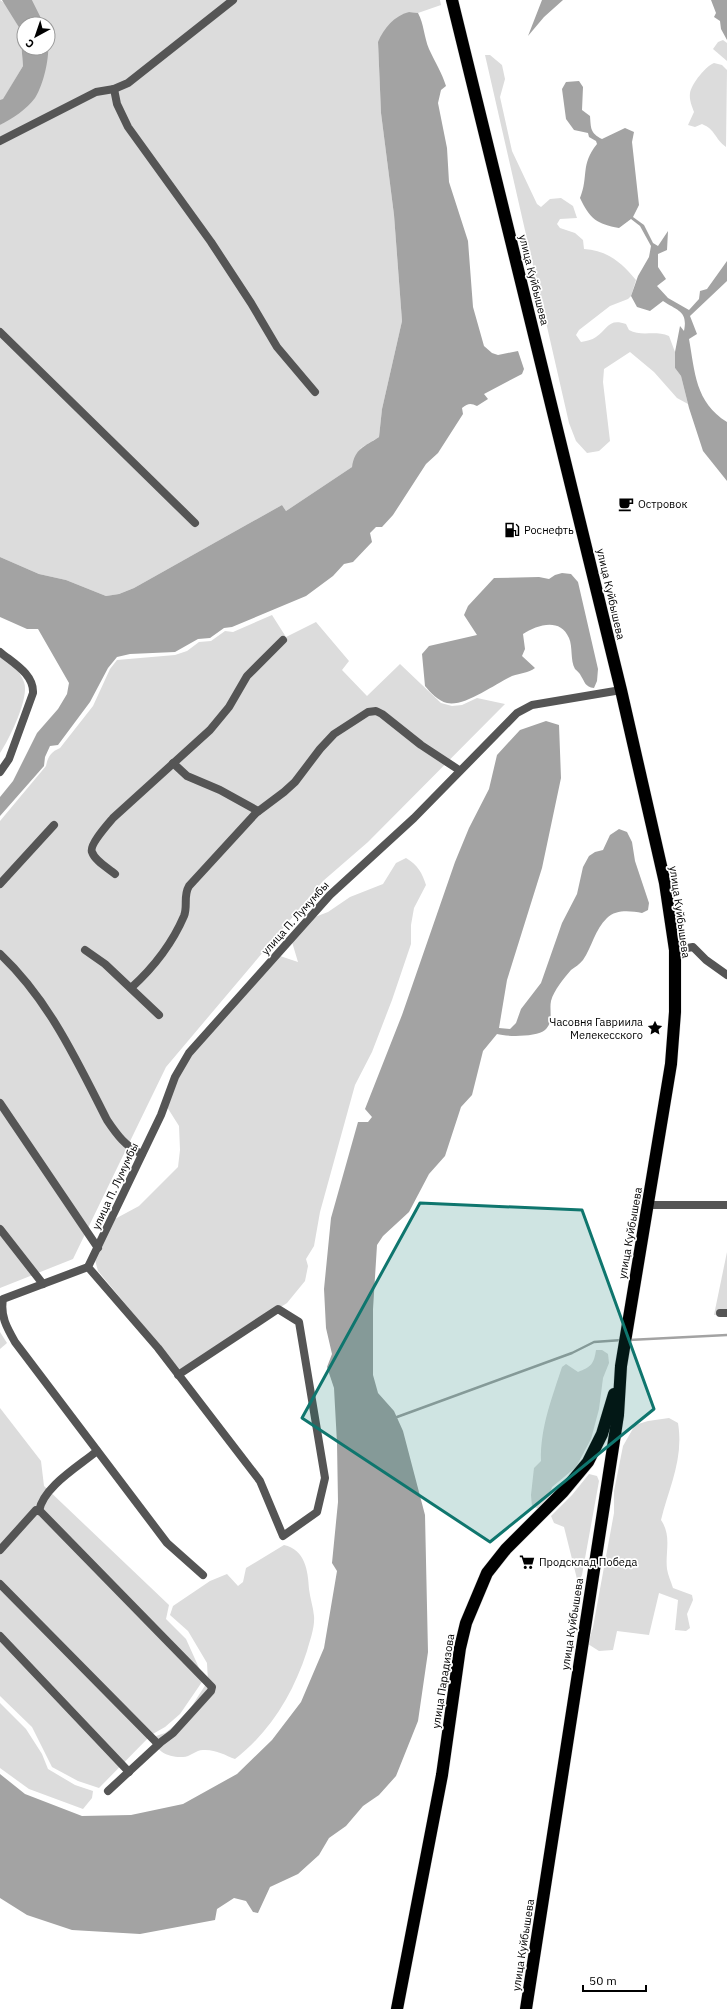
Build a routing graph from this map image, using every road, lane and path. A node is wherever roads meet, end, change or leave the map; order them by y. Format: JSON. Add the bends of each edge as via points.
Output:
{"nodes":[{"id":1,"x":233,"y":0,"type":"edge"},
{"id":2,"x":452,"y":0,"type":"edge"},
{"id":3,"x":114,"y":89,"type":"junction"},
{"id":4,"x":0,"y":142,"type":"edge"},
{"id":5,"x":0,"y":332,"type":"edge"},
{"id":6,"x":315,"y":392,"type":"dead end"},
{"id":7,"x":195,"y":523,"type":"dead end"},
{"id":8,"x":283,"y":640,"type":"dead end"},
{"id":9,"x":0,"y":652,"type":"edge"},
{"id":10,"x":621,"y":690,"type":"junction"},
{"id":11,"x":173,"y":764,"type":"junction"},
{"id":12,"x":459,"y":770,"type":"junction"},
{"id":13,"x":0,"y":772,"type":"edge"},
{"id":14,"x":258,"y":811,"type":"junction"},
{"id":15,"x":54,"y":825,"type":"dead end"},
{"id":16,"x":115,"y":874,"type":"dead end"},
{"id":17,"x":0,"y":884,"type":"edge"},
{"id":18,"x":86,"y":950,"type":"dead end"},
{"id":19,"x":675,"y":950,"type":"junction"},
{"id":20,"x":0,"y":954,"type":"edge"},
{"id":21,"x":727,"y":975,"type":"edge"},
{"id":22,"x":130,"y":988,"type":"junction"},
{"id":23,"x":159,"y":1016,"type":"dead end"},
{"id":24,"x":0,"y":1103,"type":"edge"},
{"id":25,"x":142,"y":1154,"type":"junction"},
{"id":26,"x":648,"y":1205,"type":"junction"},
{"id":27,"x":727,"y":1205,"type":"edge"},
{"id":28,"x":0,"y":1229,"type":"edge"},
{"id":29,"x":98,"y":1248,"type":"junction"},
{"id":30,"x":88,"y":1267,"type":"junction"},
{"id":31,"x":43,"y":1284,"type":"junction"},
{"id":32,"x":620,"y":1371,"type":"junction"},
{"id":33,"x":178,"y":1375,"type":"junction"},
{"id":34,"x":97,"y":1451,"type":"junction"},
{"id":35,"x":39,"y":1511,"type":"junction"},
{"id":36,"x":0,"y":1550,"type":"edge"},
{"id":37,"x":203,"y":1575,"type":"dead end"},
{"id":38,"x":0,"y":1584,"type":"edge"},
{"id":39,"x":0,"y":1636,"type":"edge"},
{"id":40,"x":158,"y":1744,"type":"junction"},
{"id":41,"x":129,"y":1772,"type":"junction"},
{"id":42,"x":108,"y":1791,"type":"dead end"},
{"id":43,"x":397,"y":2009,"type":"edge"},
{"id":44,"x":526,"y":2009,"type":"edge"}],
"edges":[{"from":1,"to":3,"type":"street","via":[[151,66],[128,83]]},
{"from":2,"to":10,"type":"highway","name":"улица Куйбышева"},
{"from":3,"to":4,"type":"street","via":[[96,92]]},
{"from":3,"to":6,"type":"street","via":[[117,104],[128,126],[211,242],[278,348]]},
{"from":5,"to":7,"type":"street"},
{"from":8,"to":11,"type":"street","via":[[247,676],[229,708],[210,730]]},
{"from":9,"to":13,"type":"street","via":[[30,678],[34,685],[9,759]]},
{"from":10,"to":12,"type":"street","name":"улица П. Лумумбы","via":[[532,706],[516,713]]},
{"from":10,"to":19,"type":"highway","name":"улица Куйбышева","via":[[665,883]]},
{"from":11,"to":14,"type":"street","via":[[187,776],[220,790]]},
{"from":11,"to":16,"type":"street","via":[[113,818],[91,848],[95,857]]},
{"from":12,"to":14,"type":"street","via":[[421,745],[382,714],[376,711],[368,712],[334,734],[295,782]]},
{"from":12,"to":25,"type":"street","name":"улица П. Лумумбы","via":[[414,818],[330,895],[189,1053],[175,1077],[161,1115]]},
{"from":14,"to":22,"type":"street","via":[[189,886],[186,892],[185,911],[174,935],[156,963]]},
{"from":15,"to":17,"type":"street"},
{"from":18,"to":22,"type":"street"},
{"from":19,"to":21,"type":"street","via":[[693,947]]},
{"from":19,"to":26,"type":"highway","name":"улица Куйбышева","via":[[671,1064]]},
{"from":20,"to":25,"type":"street","via":[[24,978],[49,1012],[117,1136]]},
{"from":22,"to":23,"type":"street"},
{"from":24,"to":29,"type":"street"},
{"from":25,"to":29,"type":"street","name":"улица П. Лумумбы"},
{"from":26,"to":27,"type":"street"},
{"from":26,"to":32,"type":"highway","name":"улица Куйбышева"},
{"from":28,"to":31,"type":"street"},
{"from":29,"to":30,"type":"street","name":"улица П. Лумумбы"},
{"from":30,"to":31,"type":"street"},
{"from":30,"to":33,"type":"street"},
{"from":31,"to":34,"type":"street","via":[[3,1299],[3,1319],[14,1342]]},
{"from":32,"to":43,"type":"highway","name":"улица Парадизова","via":[[602,1434],[588,1462],[563,1492],[506,1549],[488,1573],[466,1623],[460,1648],[442,1775]]},
{"from":32,"to":44,"type":"highway","name":"улица Куйбышева","via":[[618,1415]]},
{"from":33,"to":33,"type":"street","via":[[260,1481],[283,1536],[318,1512],[325,1478],[299,1322],[278,1309]]},
{"from":34,"to":35,"type":"street","via":[[45,1496]]},
{"from":34,"to":37,"type":"street","via":[[167,1543]]},
{"from":35,"to":36,"type":"street","via":[[36,1510]]},
{"from":35,"to":40,"type":"street","via":[[212,1687],[173,1733]]},
{"from":38,"to":40,"type":"street"},
{"from":39,"to":41,"type":"street"},
{"from":40,"to":41,"type":"street"},
{"from":41,"to":42,"type":"street"}]}
